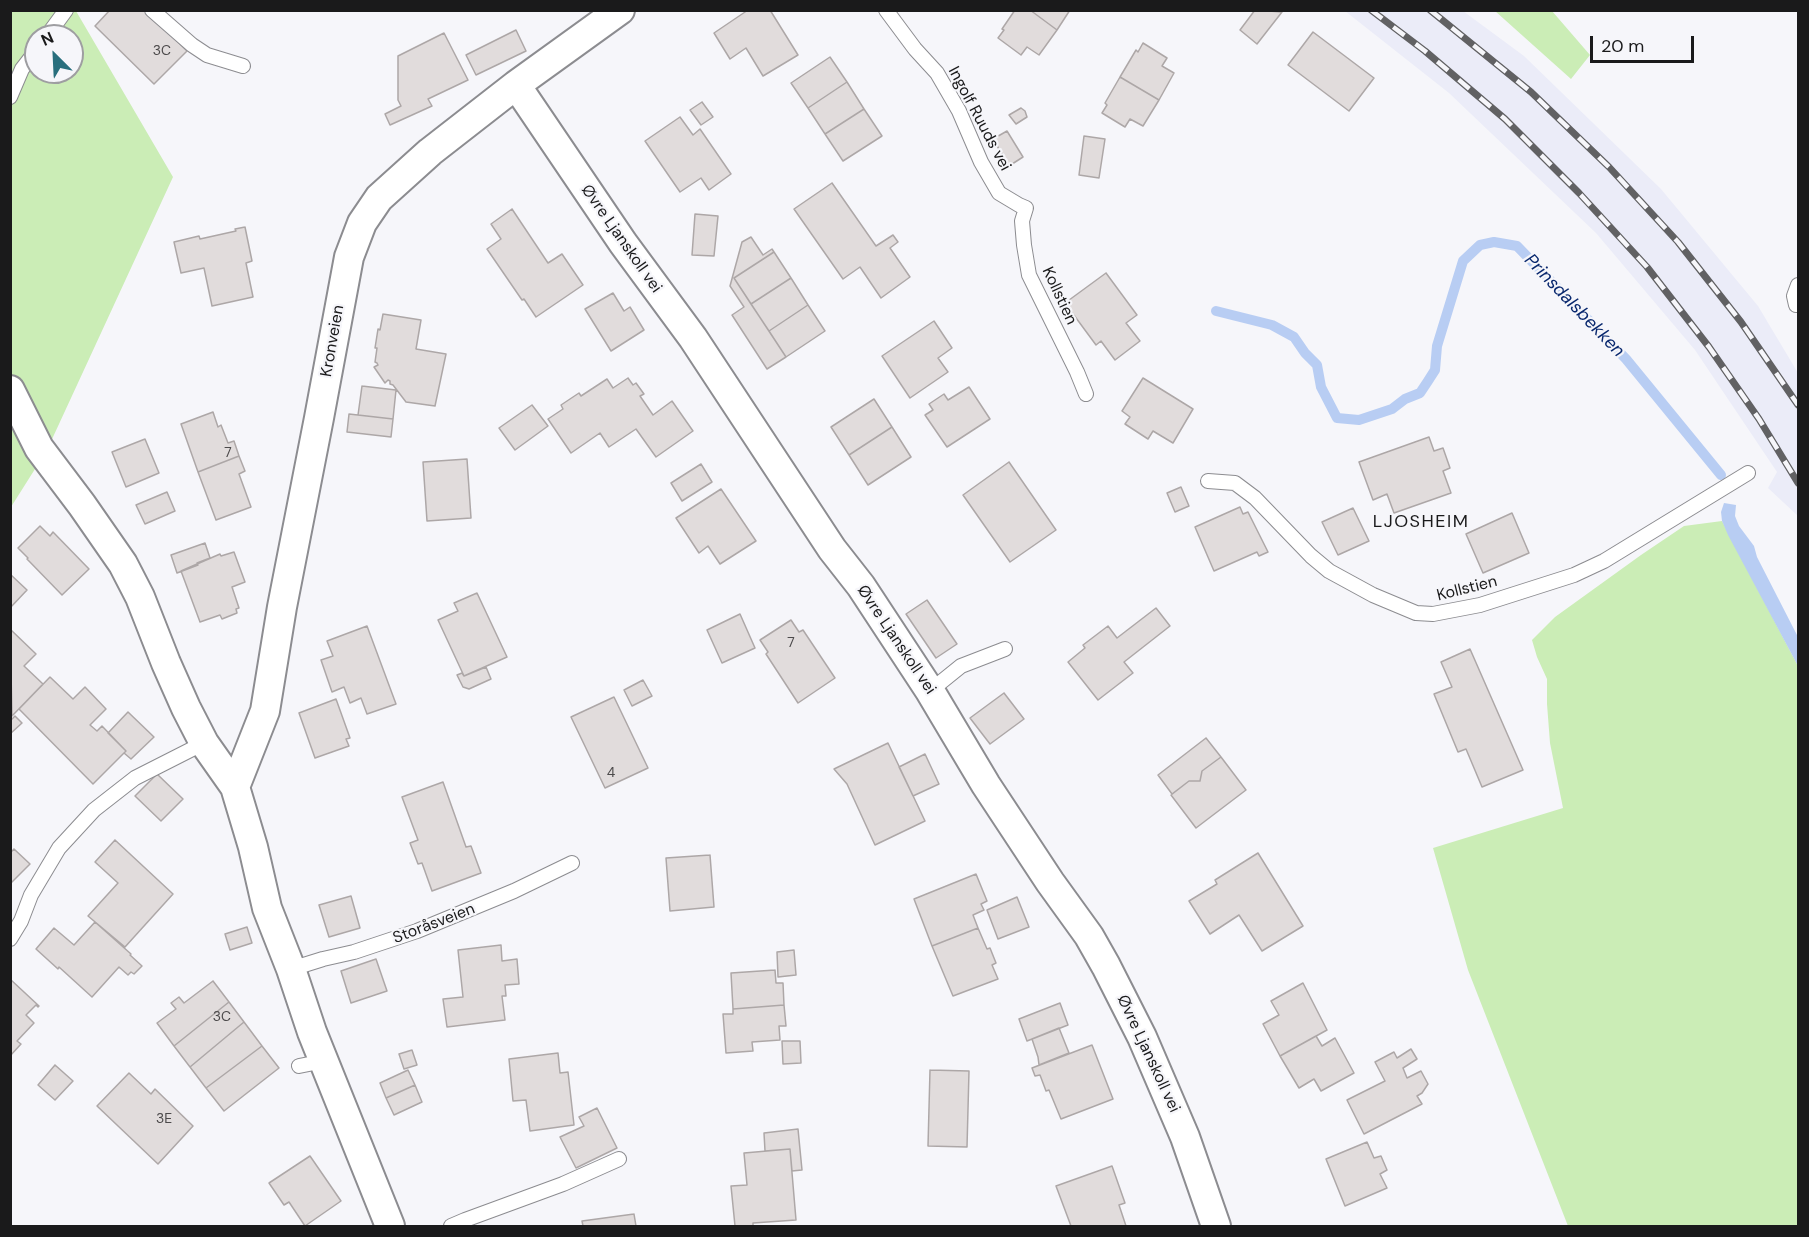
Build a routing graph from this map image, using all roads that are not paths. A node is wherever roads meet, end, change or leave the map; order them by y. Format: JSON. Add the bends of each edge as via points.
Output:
{"nodes":[{"id":1,"x":66,"y":10,"type":"edge"},
{"id":2,"x":152,"y":10,"type":"edge"},
{"id":3,"x":620,"y":10,"type":"edge"},
{"id":4,"x":886,"y":10,"type":"edge"},
{"id":5,"x":56,"y":24,"type":"edge"},
{"id":6,"x":24,"y":66,"type":"edge"},
{"id":7,"x":243,"y":66,"type":"dead end"},
{"id":8,"x":516,"y":85,"type":"junction"},
{"id":9,"x":10,"y":97,"type":"edge"},
{"id":10,"x":1026,"y":208,"type":"joint"},
{"id":11,"x":1798,"y":285,"type":"edge"},
{"id":12,"x":1796,"y":305,"type":"dead end"},
{"id":13,"x":10,"y":390,"type":"edge"},
{"id":14,"x":1086,"y":394,"type":"dead end"},
{"id":15,"x":1748,"y":473,"type":"dead end"},
{"id":16,"x":1208,"y":481,"type":"dead end"},
{"id":17,"x":1005,"y":649,"type":"dead end"},
{"id":18,"x":930,"y":691,"type":"junction"},
{"id":19,"x":204,"y":743,"type":"junction"},
{"id":20,"x":234,"y":787,"type":"junction"},
{"id":21,"x":572,"y":863,"type":"dead end"},
{"id":22,"x":10,"y":939,"type":"edge"},
{"id":23,"x":291,"y":969,"type":"junction"},
{"id":24,"x":619,"y":1160,"type":"dead end"},
{"id":25,"x":390,"y":1227,"type":"edge"},
{"id":26,"x":451,"y":1227,"type":"edge"},
{"id":27,"x":1216,"y":1227,"type":"edge"}],
"edges":[{"from":1,"to":5,"type":"lane"},
{"from":2,"to":7,"type":"lane","via":[[207,56]]},
{"from":3,"to":8,"type":"street","name":"Kronveien"},
{"from":4,"to":10,"type":"lane","name":"Ingolf Ruuds vei","via":[[937,73],[999,193]]},
{"from":6,"to":9,"type":"lane"},
{"from":8,"to":18,"type":"street","name":"Øvre Ljanskoll vei","via":[[693,338]]},
{"from":8,"to":20,"type":"street","name":"Kronveien","via":[[430,152],[379,198],[362,224],[349,257],[265,711]]},
{"from":10,"to":14,"type":"lane","name":"Kollstien","via":[[1022,221],[1029,275]]},
{"from":11,"to":12,"type":"lane"},
{"from":13,"to":19,"type":"street","via":[[39,448],[123,564]]},
{"from":15,"to":16,"type":"lane","name":"Kollstien","via":[[1604,561],[1574,575],[1480,605],[1433,614],[1416,613],[1329,571],[1235,483]]},
{"from":17,"to":18,"type":"lane","via":[[961,666]]},
{"from":18,"to":27,"type":"street","name":"Øvre Ljanskoll vei","via":[[986,785],[1106,966],[1185,1137]]},
{"from":19,"to":20,"type":"street"},
{"from":19,"to":22,"type":"lane","via":[[135,778],[94,810],[59,848]]},
{"from":20,"to":23,"type":"street","via":[[267,908]]},
{"from":21,"to":23,"type":"lane","name":"Storåsveien","via":[[417,931]]},
{"from":23,"to":25,"type":"street","via":[[312,1032],[311,1063]]},
{"from":24,"to":26,"type":"lane"}]}
